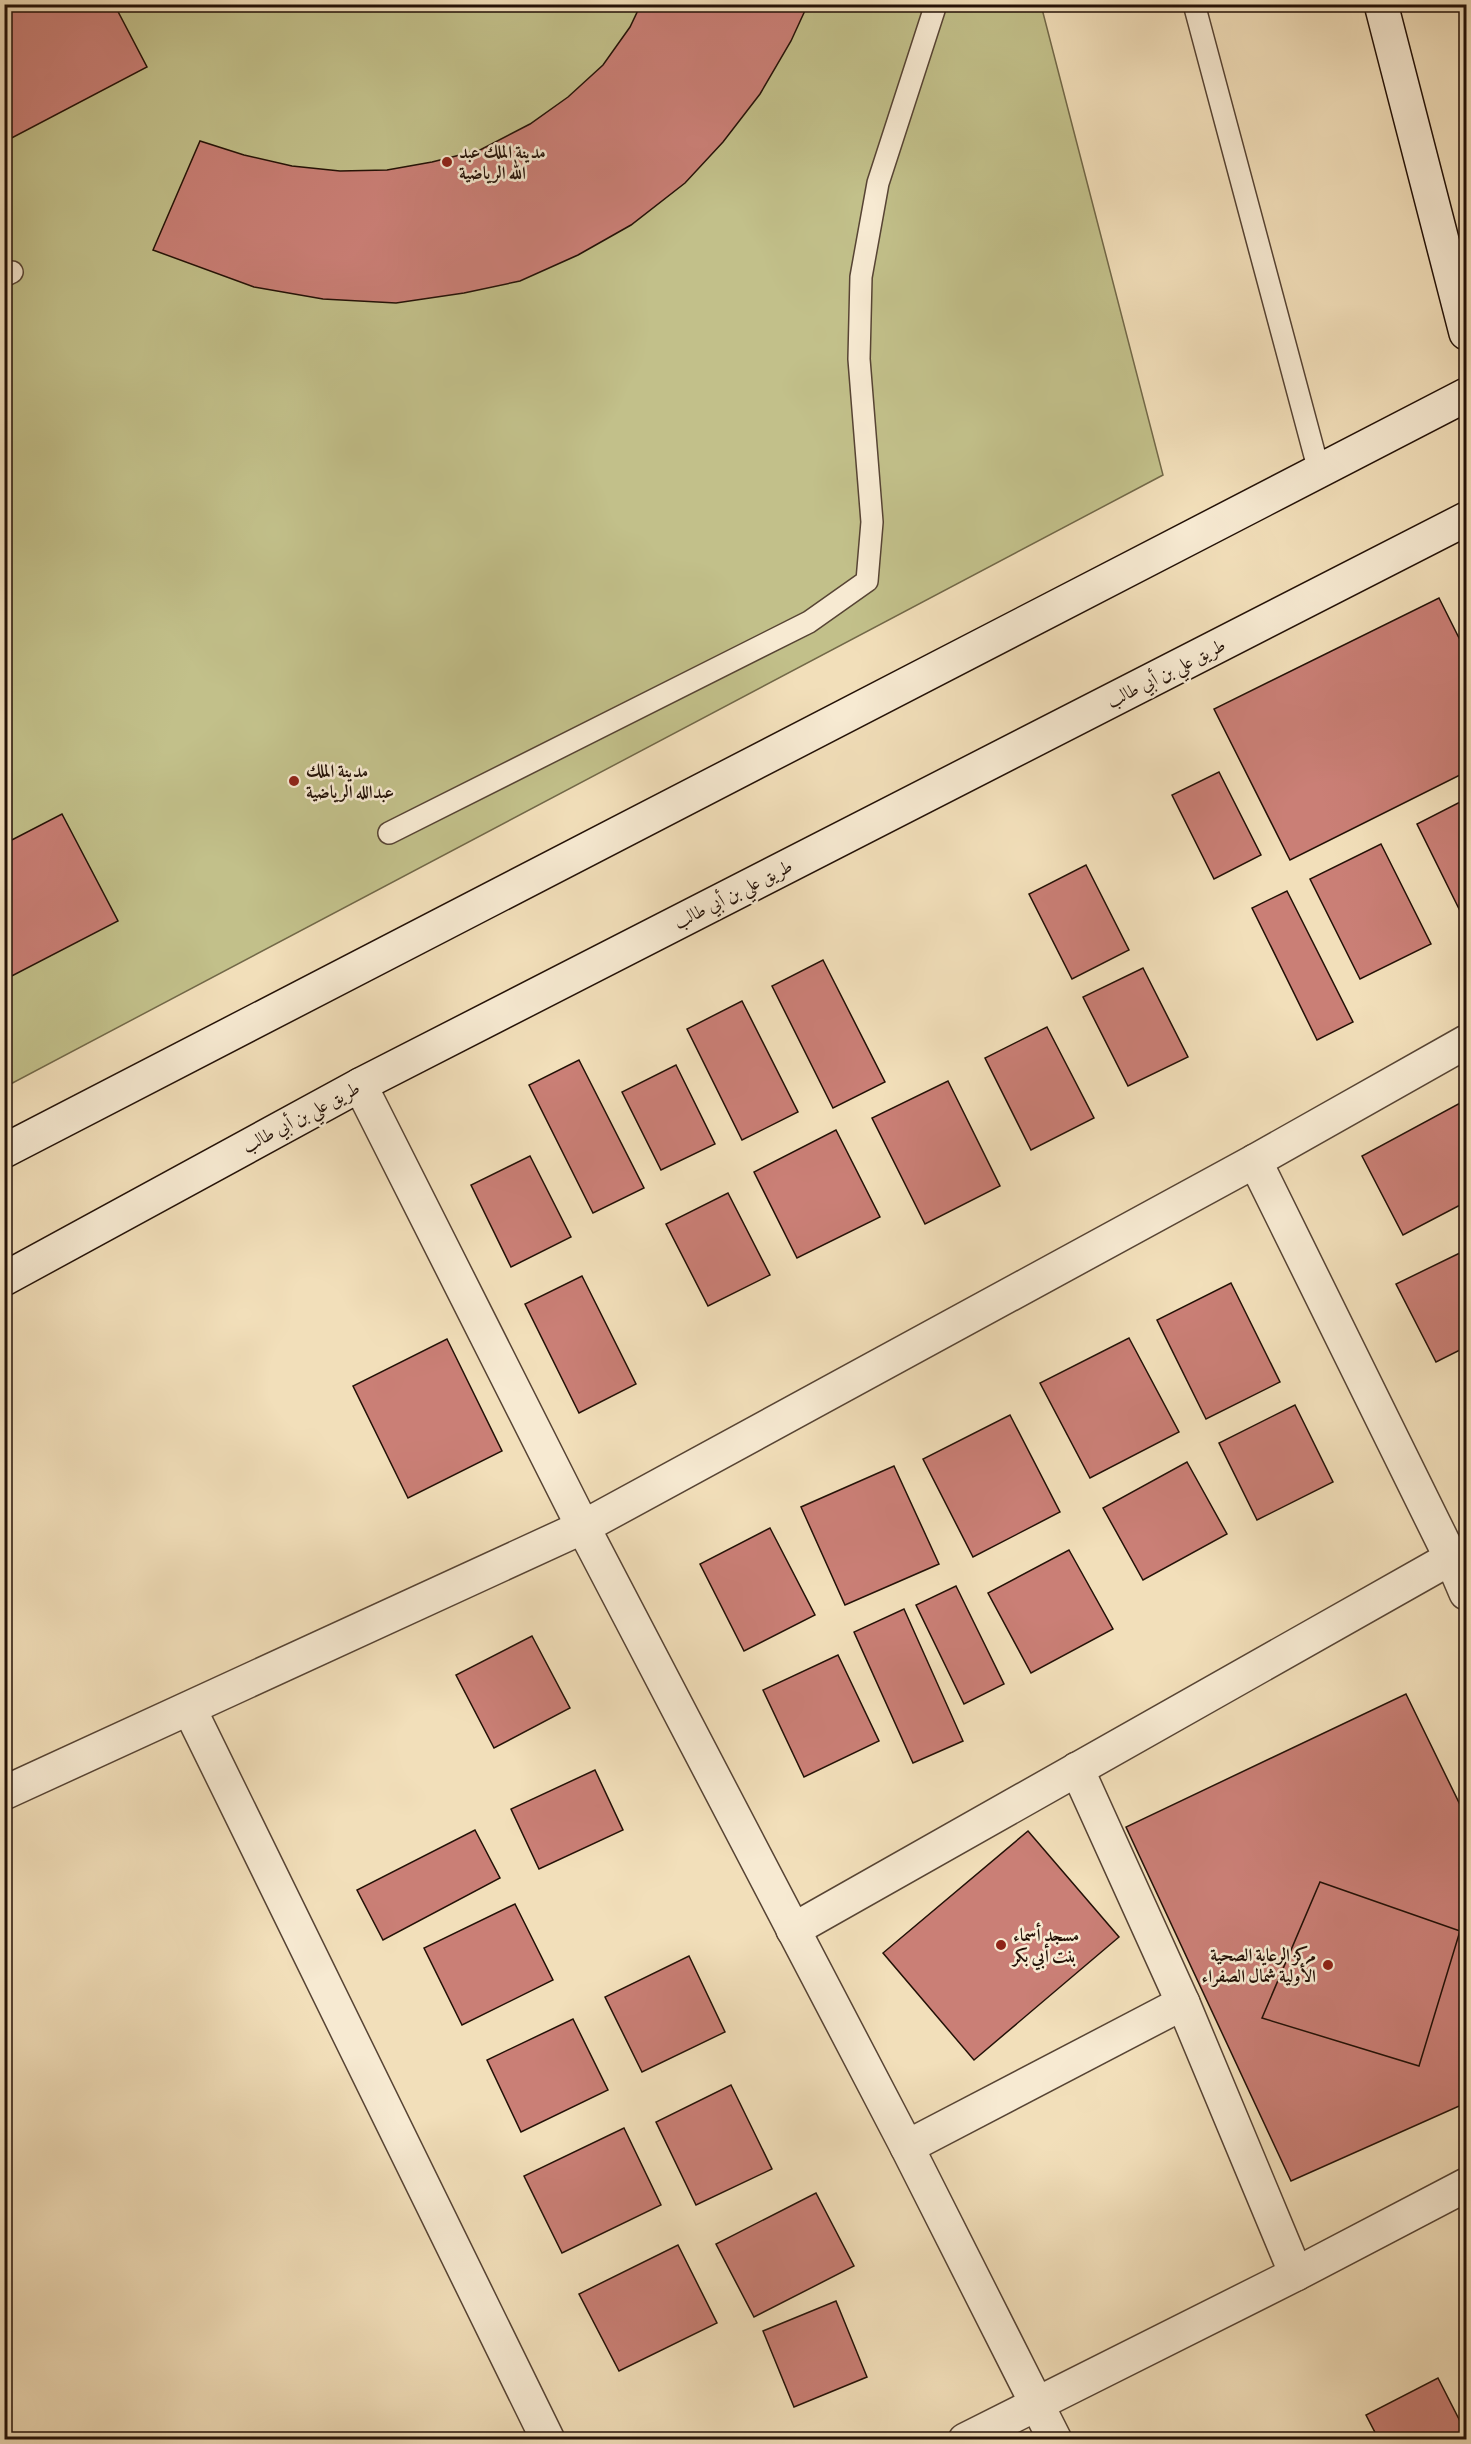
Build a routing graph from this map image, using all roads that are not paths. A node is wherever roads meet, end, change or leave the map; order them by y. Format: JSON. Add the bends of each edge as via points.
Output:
{"nodes":[{"id":1,"x":936,"y":4,"type":"edge"},
{"id":2,"x":1194,"y":4,"type":"edge"},
{"id":3,"x":1381,"y":4,"type":"edge"},
{"id":4,"x":1467,"y":333,"type":"edge"},
{"id":5,"x":1467,"y":395,"type":"edge"},
{"id":6,"x":1319,"y":471,"type":"junction"},
{"id":7,"x":1467,"y":519,"type":"edge"},
{"id":8,"x":389,"y":833,"type":"dead end"},
{"id":9,"x":1467,"y":1042,"type":"edge"},
{"id":10,"x":360,"y":1085,"type":"junction"},
{"id":11,"x":4,"y":1151,"type":"edge"},
{"id":12,"x":1255,"y":1161,"type":"junction"},
{"id":13,"x":4,"y":1279,"type":"edge"},
{"id":14,"x":583,"y":1527,"type":"junction"},
{"id":15,"x":1451,"y":1557,"type":"junction"},
{"id":16,"x":1467,"y":1593,"type":"edge"},
{"id":17,"x":190,"y":1710,"type":"junction"},
{"id":18,"x":1077,"y":1769,"type":"junction"},
{"id":19,"x":4,"y":1793,"type":"edge"},
{"id":20,"x":793,"y":1930,"type":"junction"},
{"id":21,"x":1183,"y":2003,"type":"junction"},
{"id":22,"x":907,"y":2147,"type":"junction"},
{"id":23,"x":1467,"y":2185,"type":"edge"},
{"id":24,"x":1296,"y":2274,"type":"junction"},
{"id":25,"x":1037,"y":2403,"type":"junction"},
{"id":26,"x":548,"y":2439,"type":"edge"},
{"id":27,"x":965,"y":2439,"type":"edge"},
{"id":28,"x":1055,"y":2439,"type":"edge"}],
"edges":[{"from":1,"to":8,"type":"lane","via":[[878,183],[861,277],[859,359],[872,522],[867,581],[809,622]]},
{"from":2,"to":6,"type":"lane"},
{"from":3,"to":4,"type":"street"},
{"from":5,"to":6,"type":"street"},
{"from":6,"to":11,"type":"street"},
{"from":7,"to":10,"type":"street","name":"طريق علي بن أبي طالب"},
{"from":9,"to":12,"type":"street"},
{"from":10,"to":13,"type":"street","name":"طريق علي بن أبي طالب"},
{"from":10,"to":14,"type":"street"},
{"from":12,"to":14,"type":"street"},
{"from":12,"to":15,"type":"street"},
{"from":14,"to":17,"type":"street"},
{"from":14,"to":20,"type":"street"},
{"from":15,"to":16,"type":"street"},
{"from":15,"to":18,"type":"street"},
{"from":17,"to":19,"type":"street"},
{"from":17,"to":26,"type":"street"},
{"from":18,"to":20,"type":"street"},
{"from":18,"to":21,"type":"street"},
{"from":20,"to":22,"type":"street"},
{"from":21,"to":22,"type":"street"},
{"from":21,"to":24,"type":"street"},
{"from":22,"to":25,"type":"street"},
{"from":23,"to":24,"type":"street"},
{"from":24,"to":25,"type":"street"},
{"from":25,"to":27,"type":"street"},
{"from":25,"to":28,"type":"street"}]}
